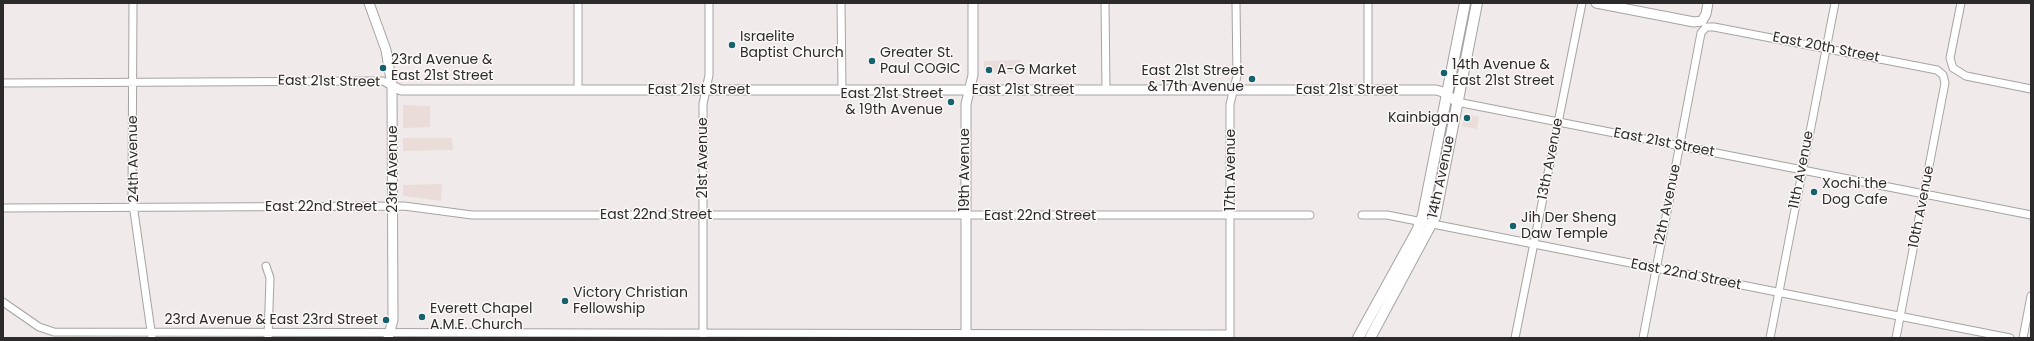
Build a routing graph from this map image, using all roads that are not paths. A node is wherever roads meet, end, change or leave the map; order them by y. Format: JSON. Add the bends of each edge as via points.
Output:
{"nodes":[{"id":1,"x":133,"y":3,"type":"edge"},
{"id":2,"x":369,"y":3,"type":"edge"},
{"id":3,"x":578,"y":3,"type":"edge"},
{"id":4,"x":709,"y":3,"type":"edge"},
{"id":5,"x":841,"y":3,"type":"edge"},
{"id":6,"x":973,"y":3,"type":"edge"},
{"id":7,"x":1105,"y":3,"type":"edge"},
{"id":8,"x":1236,"y":3,"type":"edge"},
{"id":9,"x":1368,"y":3,"type":"edge"},
{"id":10,"x":1465,"y":3,"type":"edge"},
{"id":11,"x":1477,"y":3,"type":"edge"},
{"id":12,"x":1582,"y":3,"type":"edge"},
{"id":13,"x":1596,"y":3,"type":"edge"},
{"id":14,"x":1708,"y":3,"type":"edge"},
{"id":15,"x":1835,"y":3,"type":"edge"},
{"id":16,"x":1961,"y":3,"type":"edge"},
{"id":17,"x":1704,"y":24,"type":"junction"},
{"id":18,"x":1826,"y":48,"type":"junction"},
{"id":19,"x":1943,"y":75,"type":"joint"},
{"id":20,"x":133,"y":81,"type":"junction"},
{"id":21,"x":3,"y":83,"type":"edge"},
{"id":22,"x":392,"y":86,"type":"junction"},
{"id":23,"x":2031,"y":88,"type":"edge"},
{"id":24,"x":578,"y":90,"type":"junction"},
{"id":25,"x":706,"y":90,"type":"junction"},
{"id":26,"x":842,"y":90,"type":"junction"},
{"id":27,"x":969,"y":90,"type":"junction"},
{"id":28,"x":1106,"y":90,"type":"junction"},
{"id":29,"x":1234,"y":90,"type":"junction"},
{"id":30,"x":1368,"y":90,"type":"junction"},
{"id":31,"x":1447,"y":95,"type":"junction"},
{"id":32,"x":1457,"y":102,"type":"junction"},
{"id":33,"x":1558,"y":122,"type":"junction"},
{"id":34,"x":1680,"y":147,"type":"junction"},
{"id":35,"x":1802,"y":170,"type":"junction"},
{"id":36,"x":1924,"y":194,"type":"junction"},
{"id":37,"x":393,"y":206,"type":"junction"},
{"id":38,"x":134,"y":207,"type":"junction"},
{"id":39,"x":3,"y":208,"type":"edge"},
{"id":40,"x":1230,"y":215,"type":"junction"},
{"id":41,"x":1310,"y":215,"type":"dead end"},
{"id":42,"x":1362,"y":215,"type":"dead end"},
{"id":43,"x":2031,"y":215,"type":"edge"},
{"id":44,"x":703,"y":216,"type":"junction"},
{"id":45,"x":965,"y":216,"type":"junction"},
{"id":46,"x":1420,"y":223,"type":"junction"},
{"id":47,"x":1431,"y":225,"type":"junction"},
{"id":48,"x":1533,"y":245,"type":"junction"},
{"id":49,"x":266,"y":266,"type":"dead end"},
{"id":50,"x":1655,"y":268,"type":"junction"},
{"id":51,"x":1779,"y":293,"type":"junction"},
{"id":52,"x":2031,"y":296,"type":"edge"},
{"id":53,"x":3,"y":302,"type":"edge"},
{"id":54,"x":1900,"y":316,"type":"junction"},
{"id":55,"x":152,"y":336,"type":"edge"},
{"id":56,"x":268,"y":336,"type":"edge"},
{"id":57,"x":389,"y":336,"type":"edge"},
{"id":58,"x":703,"y":336,"type":"edge"},
{"id":59,"x":966,"y":336,"type":"edge"},
{"id":60,"x":1230,"y":336,"type":"edge"},
{"id":61,"x":1364,"y":337,"type":"edge"},
{"id":62,"x":1515,"y":338,"type":"edge"},
{"id":63,"x":1643,"y":338,"type":"edge"},
{"id":64,"x":1770,"y":338,"type":"edge"},
{"id":65,"x":1896,"y":338,"type":"edge"},
{"id":66,"x":2010,"y":338,"type":"edge"},
{"id":67,"x":2023,"y":338,"type":"edge"}],
"edges":[{"from":1,"to":20,"type":"street","name":"24th Avenue"},
{"from":2,"to":22,"type":"street","name":"23rd Avenue","via":[[385,45]]},
{"from":3,"to":24,"type":"street"},
{"from":4,"to":25,"type":"street","name":"21st Avenue","via":[[709,75]]},
{"from":5,"to":26,"type":"street"},
{"from":6,"to":27,"type":"street","name":"19th Avenue","via":[[973,75]]},
{"from":7,"to":28,"type":"street"},
{"from":8,"to":29,"type":"street","name":"17th Avenue","via":[[1237,76]]},
{"from":9,"to":30,"type":"street"},
{"from":10,"to":31,"type":"main road","name":"14th Avenue"},
{"from":11,"to":32,"type":"main road","name":"14th Avenue"},
{"from":12,"to":33,"type":"street","name":"13th Avenue"},
{"from":13,"to":17,"type":"street","name":"East 20th Street"},
{"from":14,"to":17,"type":"street","name":"12th Avenue"},
{"from":15,"to":18,"type":"street","name":"11th Avenue"},
{"from":16,"to":23,"type":"street","via":[[1950,58],[1953,68],[1966,76]]},
{"from":17,"to":18,"type":"street","name":"East 20th Street"},
{"from":17,"to":34,"type":"street","name":"12th Avenue"},
{"from":18,"to":19,"type":"street","name":"East 20th Street","via":[[1937,70]]},
{"from":18,"to":35,"type":"street","name":"11th Avenue"},
{"from":19,"to":36,"type":"street","name":"10th Avenue","via":[[1946,84]]},
{"from":20,"to":21,"type":"street","name":"East 21st Street"},
{"from":20,"to":22,"type":"street","name":"East 21st Street","via":[[383,81]]},
{"from":20,"to":38,"type":"street","name":"24th Avenue"},
{"from":22,"to":24,"type":"street","name":"East 21st Street","via":[[401,90]]},
{"from":22,"to":37,"type":"street","name":"23rd Avenue"},
{"from":24,"to":25,"type":"street","name":"East 21st Street"},
{"from":25,"to":26,"type":"street","name":"East 21st Street"},
{"from":25,"to":44,"type":"street","name":"21st Avenue","via":[[703,104]]},
{"from":26,"to":27,"type":"street","name":"East 21st Street"},
{"from":27,"to":28,"type":"street","name":"East 21st Street"},
{"from":27,"to":45,"type":"street","name":"19th Avenue","via":[[966,104]]},
{"from":28,"to":29,"type":"street","name":"East 21st Street"},
{"from":29,"to":30,"type":"street","name":"East 21st Street"},
{"from":29,"to":40,"type":"street","name":"17th Avenue","via":[[1230,104]]},
{"from":30,"to":31,"type":"street","name":"East 21st Street","via":[[1436,90]]},
{"from":31,"to":32,"type":"street","name":"East 21st Street"},
{"from":31,"to":46,"type":"main road","name":"14th Avenue"},
{"from":32,"to":33,"type":"street","name":"East 21st Street"},
{"from":32,"to":47,"type":"main road","name":"14th Avenue","via":[[1436,213]]},
{"from":33,"to":34,"type":"street","name":"East 21st Street"},
{"from":33,"to":48,"type":"street","name":"13th Avenue"},
{"from":34,"to":35,"type":"street","name":"East 21st Street"},
{"from":34,"to":50,"type":"street","name":"12th Avenue"},
{"from":35,"to":36,"type":"street","name":"East 21st Street"},
{"from":35,"to":51,"type":"street","name":"11th Avenue"},
{"from":36,"to":43,"type":"street","name":"East 21st Street"},
{"from":36,"to":54,"type":"street","name":"10th Avenue"},
{"from":37,"to":38,"type":"street","name":"East 22nd Street"},
{"from":37,"to":44,"type":"street","name":"East 22nd Street","via":[[472,215]]},
{"from":37,"to":57,"type":"street","name":"23rd Avenue","via":[[393,320]]},
{"from":38,"to":39,"type":"street","name":"East 22nd Street"},
{"from":38,"to":55,"type":"street","name":"24th Avenue"},
{"from":40,"to":41,"type":"street","name":"East 22nd Street"},
{"from":40,"to":45,"type":"street","name":"East 22nd Street"},
{"from":40,"to":60,"type":"street","name":"17th Avenue"},
{"from":42,"to":46,"type":"street","name":"East 22nd Street","via":[[1387,215]]},
{"from":44,"to":45,"type":"street","name":"East 22nd Street"},
{"from":44,"to":58,"type":"street","name":"21st Avenue"},
{"from":45,"to":59,"type":"street","name":"19th Avenue"},
{"from":46,"to":47,"type":"street","name":"East 22nd Street"},
{"from":46,"to":61,"type":"main road","name":"14th Avenue"},
{"from":47,"to":48,"type":"street","name":"East 22nd Street"},
{"from":47,"to":61,"type":"main road","name":"14th Avenue"},
{"from":48,"to":50,"type":"street","name":"East 22nd Street"},
{"from":48,"to":62,"type":"street","name":"13th Avenue"},
{"from":49,"to":56,"type":"street","via":[[270,278]]},
{"from":50,"to":51,"type":"street","name":"East 22nd Street"},
{"from":50,"to":63,"type":"street","name":"12th Avenue"},
{"from":51,"to":54,"type":"street","name":"East 22nd Street"},
{"from":51,"to":64,"type":"street","name":"11th Avenue"},
{"from":52,"to":67,"type":"street"},
{"from":53,"to":55,"type":"street","via":[[38,326],[54,332]]},
{"from":54,"to":65,"type":"street","name":"10th Avenue"},
{"from":54,"to":66,"type":"street","name":"East 22nd Street"},
{"from":55,"to":56,"type":"street"},
{"from":56,"to":57,"type":"street"},
{"from":57,"to":58,"type":"street"},
{"from":58,"to":59,"type":"street"},
{"from":59,"to":60,"type":"street"}]}
